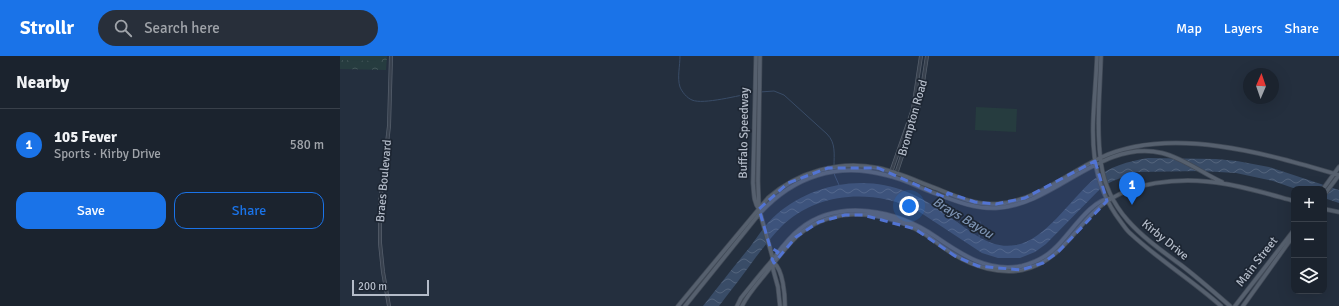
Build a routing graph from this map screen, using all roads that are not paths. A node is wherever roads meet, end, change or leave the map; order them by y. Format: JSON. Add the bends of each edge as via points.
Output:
{"nodes":[{"id":1,"x":391,"y":56,"type":"edge"},
{"id":2,"x":756,"y":56,"type":"edge"},
{"id":3,"x":760,"y":56,"type":"edge"},
{"id":4,"x":920,"y":56,"type":"edge"},
{"id":5,"x":927,"y":56,"type":"edge"},
{"id":6,"x":1097,"y":56,"type":"edge"},
{"id":7,"x":1101,"y":56,"type":"edge"},
{"id":8,"x":757,"y":89,"type":"junction"},
{"id":9,"x":757,"y":96,"type":"junction"},
{"id":10,"x":913,"y":100,"type":"junction"},
{"id":11,"x":920,"y":102,"type":"junction"},
{"id":12,"x":1093,"y":105,"type":"junction"},
{"id":13,"x":1099,"y":121,"type":"junction"},
{"id":14,"x":903,"y":137,"type":"junction"},
{"id":15,"x":908,"y":139,"type":"junction"},
{"id":16,"x":1101,"y":160,"type":"junction"},
{"id":17,"x":1095,"y":163,"type":"junction"},
{"id":18,"x":1339,"y":167,"type":"edge"},
{"id":19,"x":838,"y":169,"type":"junction"},
{"id":20,"x":828,"y":171,"type":"junction"},
{"id":21,"x":891,"y":172,"type":"junction"},
{"id":22,"x":897,"y":173,"type":"junction"},
{"id":23,"x":1334,"y":173,"type":"junction"},
{"id":24,"x":1339,"y":175,"type":"edge"},
{"id":25,"x":892,"y":177,"type":"junction"},
{"id":26,"x":1227,"y":184,"type":"junction"},
{"id":27,"x":1325,"y":186,"type":"edge"},
{"id":28,"x":1327,"y":191,"type":"edge"},
{"id":29,"x":947,"y":196,"type":"junction"},
{"id":30,"x":758,"y":197,"type":"junction"},
{"id":31,"x":768,"y":198,"type":"junction"},
{"id":32,"x":1112,"y":198,"type":"junction"},
{"id":33,"x":1106,"y":200,"type":"junction"},
{"id":34,"x":1291,"y":200,"type":"edge"},
{"id":35,"x":759,"y":209,"type":"junction"},
{"id":36,"x":1327,"y":210,"type":"edge"},
{"id":37,"x":1339,"y":212,"type":"edge"},
{"id":38,"x":760,"y":213,"type":"junction"},
{"id":39,"x":752,"y":223,"type":"junction"},
{"id":40,"x":763,"y":224,"type":"junction"},
{"id":41,"x":1291,"y":234,"type":"edge"},
{"id":42,"x":1291,"y":239,"type":"edge"},
{"id":43,"x":769,"y":247,"type":"junction"},
{"id":44,"x":780,"y":249,"type":"junction"},
{"id":45,"x":772,"y":259,"type":"junction"},
{"id":46,"x":774,"y":263,"type":"junction"},
{"id":47,"x":1190,"y":273,"type":"junction"},
{"id":48,"x":766,"y":274,"type":"junction"},
{"id":49,"x":774,"y":274,"type":"junction"},
{"id":50,"x":1186,"y":278,"type":"junction"},
{"id":51,"x":389,"y":306,"type":"edge"},
{"id":52,"x":678,"y":306,"type":"edge"},
{"id":53,"x":685,"y":306,"type":"edge"},
{"id":54,"x":737,"y":306,"type":"edge"},
{"id":55,"x":742,"y":306,"type":"edge"},
{"id":56,"x":780,"y":306,"type":"edge"},
{"id":57,"x":785,"y":306,"type":"edge"},
{"id":58,"x":1221,"y":306,"type":"edge"},
{"id":59,"x":1230,"y":306,"type":"edge"},
{"id":60,"x":1234,"y":306,"type":"edge"},
{"id":61,"x":1243,"y":306,"type":"edge"}],
"edges":[{"from":1,"to":51,"type":"street","name":"Braes Boulevard","via":[[389,126],[380,202],[380,243]]},
{"from":2,"to":8,"type":"main road","name":"Buffalo Speedway"},
{"from":3,"to":8,"type":"main road","name":"Buffalo Speedway"},
{"from":4,"to":10,"type":"street","name":"Brompton Road"},
{"from":5,"to":11,"type":"street","name":"Brompton Road"},
{"from":6,"to":12,"type":"main road","name":"Kirby Drive"},
{"from":7,"to":13,"type":"main road","name":"Kirby Drive"},
{"from":8,"to":9,"type":"main road","name":"Buffalo Speedway"},
{"from":9,"to":30,"type":"main road","name":"Buffalo Speedway"},
{"from":9,"to":35,"type":"main road","name":"Buffalo Speedway","via":[[753,183],[756,206]]},
{"from":10,"to":11,"type":"street"},
{"from":10,"to":14,"type":"street","name":"Brompton Road","via":[[913,109]]},
{"from":11,"to":15,"type":"street","name":"Brompton Road"},
{"from":12,"to":13,"type":"main road","via":[[1098,108]]},
{"from":12,"to":17,"type":"main road","name":"Kirby Drive"},
{"from":13,"to":16,"type":"main road","name":"Kirby Drive"},
{"from":14,"to":15,"type":"street"},
{"from":14,"to":21,"type":"street","name":"Brompton Road"},
{"from":15,"to":22,"type":"street","name":"Brompton Road"},
{"from":16,"to":17,"type":"main road"},
{"from":16,"to":23,"type":"main road","via":[[1132,147],[1182,143],[1248,151]]},
{"from":16,"to":26,"type":"main road","via":[[1131,152],[1156,152],[1177,158]]},
{"from":16,"to":32,"type":"main road","name":"Kirby Drive"},
{"from":17,"to":29,"type":"main road","via":[[1017,203],[986,204]]},
{"from":17,"to":33,"type":"main road","name":"Kirby Drive"},
{"from":18,"to":23,"type":"main road"},
{"from":19,"to":20,"type":"main road"},
{"from":19,"to":21,"type":"main road","via":[[863,166]]},
{"from":19,"to":25,"type":"main road","via":[[862,170]]},
{"from":20,"to":31,"type":"main road","via":[[816,171],[798,178]]},
{"from":20,"to":38,"type":"main road","via":[[788,189]]},
{"from":21,"to":22,"type":"main road"},
{"from":21,"to":25,"type":"street"},
{"from":22,"to":25,"type":"street"},
{"from":22,"to":29,"type":"main road"},
{"from":23,"to":24,"type":"main road"},
{"from":23,"to":27,"type":"main road"},
{"from":24,"to":28,"type":"main road"},
{"from":25,"to":29,"type":"main road"},
{"from":26,"to":32,"type":"main road","via":[[1192,181],[1152,183]]},
{"from":26,"to":34,"type":"main road"},
{"from":30,"to":31,"type":"main road"},
{"from":30,"to":35,"type":"main road","name":"Buffalo Speedway"},
{"from":31,"to":35,"type":"main road"},
{"from":32,"to":33,"type":"main road"},
{"from":32,"to":47,"type":"main road","name":"Kirby Drive","via":[[1138,232]]},
{"from":33,"to":44,"type":"main road","via":[[1089,210],[1050,252],[1036,261],[1018,266],[992,265],[970,259],[913,224],[882,213],[864,211],[840,211],[823,216],[799,229]]},
{"from":33,"to":46,"type":"main road","via":[[1058,252],[1043,263],[1021,270],[978,266],[904,224],[874,216],[853,214],[831,218],[811,226],[796,237]]},
{"from":33,"to":50,"type":"main road","name":"Kirby Drive","via":[[1129,233]]},
{"from":35,"to":38,"type":"main road","name":"Buffalo Speedway"},
{"from":35,"to":52,"type":"main road"},
{"from":36,"to":37,"type":"main road"},
{"from":38,"to":39,"type":"main road"},
{"from":38,"to":40,"type":"main road","name":"Buffalo Speedway"},
{"from":39,"to":40,"type":"main road"},
{"from":39,"to":53,"type":"main road"},
{"from":40,"to":43,"type":"main road","name":"Buffalo Speedway"},
{"from":41,"to":60,"type":"main road","name":"Main Street"},
{"from":42,"to":61,"type":"main road","name":"Main Street"},
{"from":43,"to":44,"type":"main road"},
{"from":43,"to":45,"type":"main road","name":"Buffalo Speedway"},
{"from":44,"to":45,"type":"main road"},
{"from":45,"to":46,"type":"main road","name":"Buffalo Speedway"},
{"from":45,"to":54,"type":"main road"},
{"from":46,"to":48,"type":"main road"},
{"from":46,"to":49,"type":"main road","name":"Buffalo Speedway"},
{"from":46,"to":57,"type":"main road","name":"Buffalo Speedway","via":[[784,287]]},
{"from":47,"to":50,"type":"main road"},
{"from":47,"to":59,"type":"main road","name":"Kirby Drive"},
{"from":48,"to":49,"type":"main road"},
{"from":48,"to":55,"type":"main road"},
{"from":49,"to":56,"type":"main road","name":"Buffalo Speedway"},
{"from":50,"to":58,"type":"main road","name":"Kirby Drive"}]}
